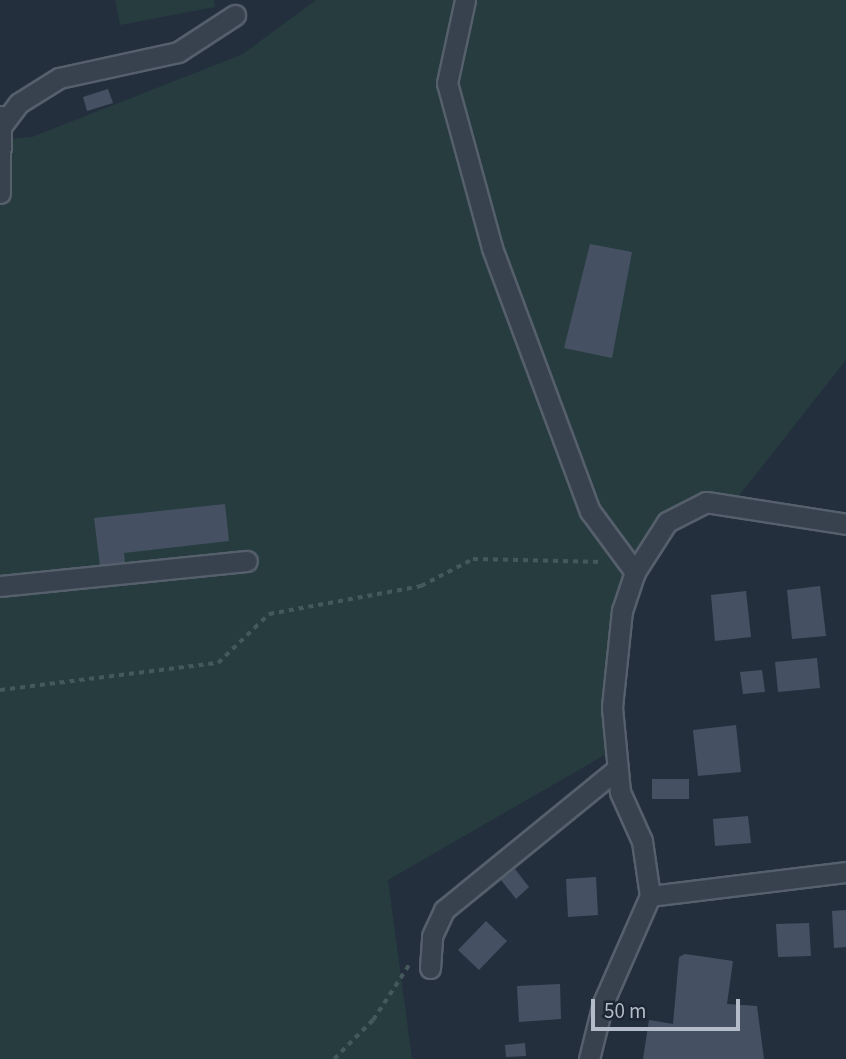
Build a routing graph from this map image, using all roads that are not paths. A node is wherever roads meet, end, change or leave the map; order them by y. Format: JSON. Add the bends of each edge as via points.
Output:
{"nodes":[{"id":1,"x":465,"y":0,"type":"edge"},
{"id":2,"x":235,"y":15,"type":"dead end"},
{"id":3,"x":1,"y":121,"type":"edge"},
{"id":4,"x":0,"y":193,"type":"edge"},
{"id":5,"x":846,"y":524,"type":"edge"},
{"id":6,"x":247,"y":561,"type":"dead end"},
{"id":7,"x":635,"y":572,"type":"junction"},
{"id":8,"x":0,"y":586,"type":"edge"},
{"id":9,"x":617,"y":769,"type":"junction"},
{"id":10,"x":846,"y":872,"type":"edge"},
{"id":11,"x":650,"y":896,"type":"junction"},
{"id":12,"x":430,"y":959,"type":"road end"},
{"id":13,"x":589,"y":1059,"type":"edge"}],
"edges":[{"from":1,"to":7,"type":"street","via":[[447,83],[492,248],[590,511]]},
{"from":2,"to":3,"type":"street","via":[[178,52],[59,78],[19,103]]},
{"from":3,"to":4,"type":"street"},
{"from":5,"to":7,"type":"street","via":[[706,502],[667,522]]},
{"from":6,"to":8,"type":"street"},
{"from":7,"to":9,"type":"street","via":[[615,660]]},
{"from":9,"to":11,"type":"street","via":[[620,792],[648,861]]},
{"from":9,"to":12,"type":"street","via":[[466,887],[444,911]]},
{"from":10,"to":11,"type":"street"},
{"from":11,"to":13,"type":"street","via":[[603,1003]]}]}
